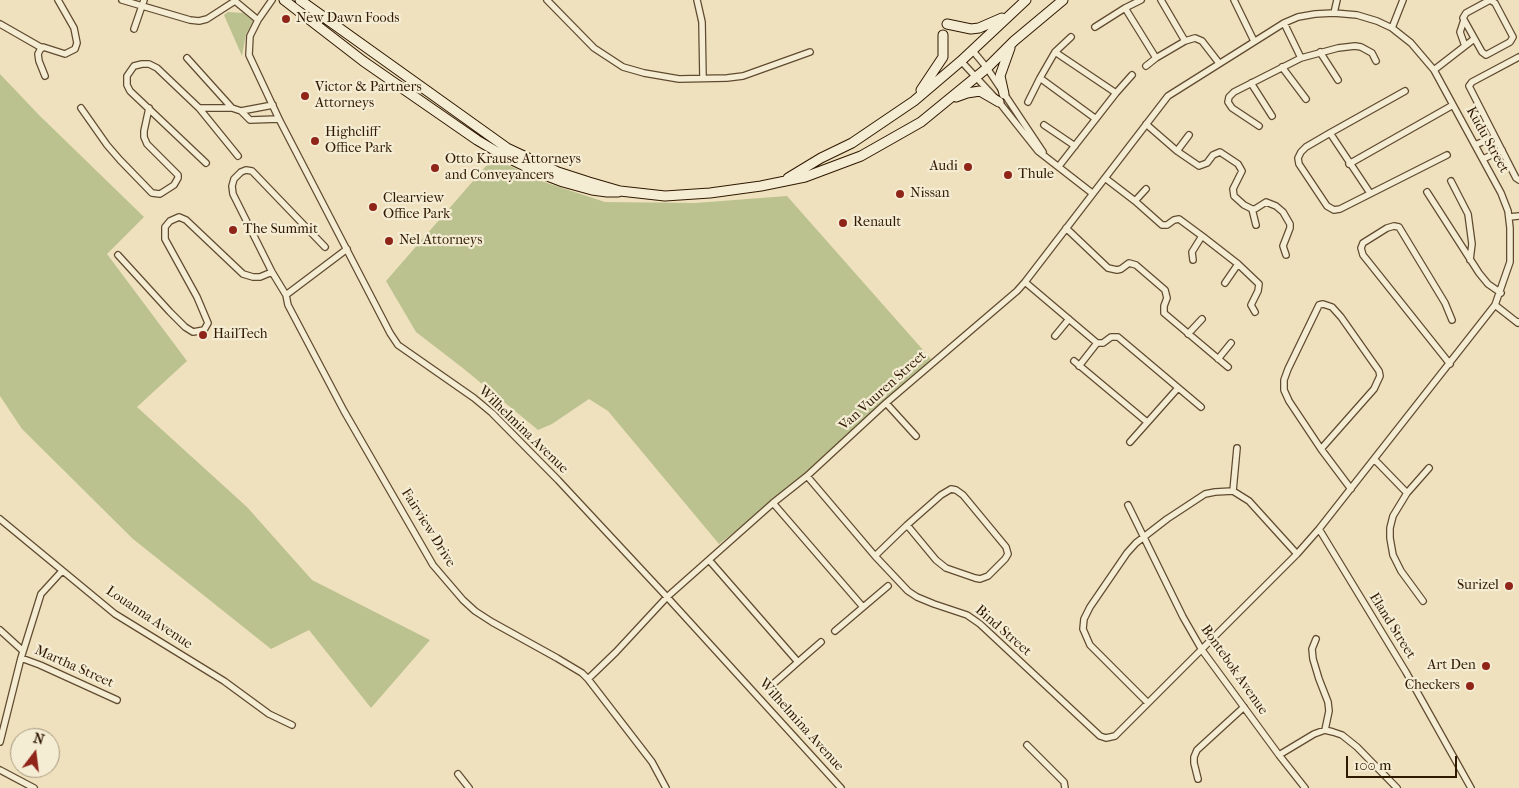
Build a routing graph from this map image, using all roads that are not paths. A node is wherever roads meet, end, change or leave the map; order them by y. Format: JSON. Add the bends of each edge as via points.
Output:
{"nodes":[{"id":1,"x":58,"y":0,"type":"edge"},
{"id":2,"x":122,"y":0,"type":"edge"},
{"id":3,"x":272,"y":0,"type":"edge"},
{"id":4,"x":284,"y":0,"type":"edge"},
{"id":5,"x":300,"y":0,"type":"edge"},
{"id":6,"x":547,"y":0,"type":"edge"},
{"id":7,"x":697,"y":0,"type":"edge"},
{"id":8,"x":1026,"y":0,"type":"edge"},
{"id":9,"x":1063,"y":0,"type":"edge"},
{"id":10,"x":1141,"y":0,"type":"edge"},
{"id":11,"x":1161,"y":0,"type":"edge"},
{"id":12,"x":1236,"y":0,"type":"edge"},
{"id":13,"x":1337,"y":0,"type":"edge"},
{"id":14,"x":1402,"y":0,"type":"edge"},
{"id":15,"x":142,"y":3,"type":"edge"},
{"id":16,"x":1125,"y":8,"type":"junction"},
{"id":17,"x":1334,"y":13,"type":"junction"},
{"id":18,"x":1009,"y":15,"type":"junction"},
{"id":19,"x":258,"y":20,"type":"junction"},
{"id":20,"x":1464,"y":20,"type":"junction"},
{"id":21,"x":1284,"y":23,"type":"junction"},
{"id":22,"x":0,"y":24,"type":"edge"},
{"id":23,"x":947,"y":24,"type":"dead end"},
{"id":24,"x":1095,"y":27,"type":"dead end"},
{"id":25,"x":1392,"y":28,"type":"junction"},
{"id":26,"x":134,"y":29,"type":"dead end"},
{"id":27,"x":943,"y":35,"type":"dead end"},
{"id":28,"x":1071,"y":37,"type":"dead end"},
{"id":29,"x":1474,"y":38,"type":"junction"},
{"id":30,"x":1014,"y":41,"type":"junction"},
{"id":31,"x":1185,"y":41,"type":"junction"},
{"id":32,"x":1254,"y":41,"type":"junction"},
{"id":33,"x":1465,"y":46,"type":"junction"},
{"id":34,"x":42,"y":48,"type":"junction"},
{"id":35,"x":973,"y":51,"type":"junction"},
{"id":36,"x":810,"y":52,"type":"dead end"},
{"id":37,"x":1055,"y":52,"type":"junction"},
{"id":38,"x":1320,"y":52,"type":"junction"},
{"id":39,"x":1519,"y":57,"type":"edge"},
{"id":40,"x":187,"y":58,"type":"dead end"},
{"id":41,"x":1156,"y":58,"type":"junction"},
{"id":42,"x":1301,"y":58,"type":"junction"},
{"id":43,"x":961,"y":61,"type":"junction"},
{"id":44,"x":1376,"y":61,"type":"dead end"},
{"id":45,"x":1219,"y":63,"type":"junction"},
{"id":46,"x":1146,"y":66,"type":"dead end"},
{"id":47,"x":1282,"y":67,"type":"junction"},
{"id":48,"x":987,"y":68,"type":"junction"},
{"id":49,"x":1434,"y":70,"type":"junction"},
{"id":50,"x":1132,"y":75,"type":"dead end"},
{"id":51,"x":45,"y":76,"type":"dead end"},
{"id":52,"x":977,"y":77,"type":"junction"},
{"id":53,"x":703,"y":78,"type":"junction"},
{"id":54,"x":1040,"y":78,"type":"junction"},
{"id":55,"x":1338,"y":80,"type":"dead end"},
{"id":56,"x":1251,"y":83,"type":"junction"},
{"id":57,"x":1405,"y":91,"type":"dead end"},
{"id":58,"x":1116,"y":92,"type":"junction"},
{"id":59,"x":1168,"y":96,"type":"joint"},
{"id":60,"x":1002,"y":98,"type":"junction"},
{"id":61,"x":1306,"y":99,"type":"dead end"},
{"id":62,"x":949,"y":100,"type":"junction"},
{"id":63,"x":914,"y":101,"type":"junction"},
{"id":64,"x":1028,"y":102,"type":"dead end"},
{"id":65,"x":273,"y":105,"type":"junction"},
{"id":66,"x":1453,"y":105,"type":"junction"},
{"id":67,"x":81,"y":108,"type":"dead end"},
{"id":68,"x":149,"y":108,"type":"junction"},
{"id":69,"x":199,"y":108,"type":"junction"},
{"id":70,"x":232,"y":108,"type":"junction"},
{"id":71,"x":241,"y":111,"type":"junction"},
{"id":72,"x":1272,"y":116,"type":"dead end"},
{"id":73,"x":279,"y":119,"type":"junction"},
{"id":74,"x":1096,"y":119,"type":"junction"},
{"id":75,"x":1146,"y":124,"type":"junction"},
{"id":76,"x":1044,"y":125,"type":"dead end"},
{"id":77,"x":1259,"y":126,"type":"dead end"},
{"id":78,"x":1330,"y":134,"type":"junction"},
{"id":79,"x":1190,"y":135,"type":"dead end"},
{"id":80,"x":1494,"y":137,"type":"junction"},
{"id":81,"x":1075,"y":146,"type":"junction"},
{"id":82,"x":1476,"y":146,"type":"junction"},
{"id":83,"x":1502,"y":150,"type":"junction"},
{"id":84,"x":1177,"y":151,"type":"junction"},
{"id":85,"x":1044,"y":154,"type":"junction"},
{"id":86,"x":1447,"y":155,"type":"dead end"},
{"id":87,"x":238,"y":156,"type":"dead end"},
{"id":88,"x":1483,"y":158,"type":"junction"},
{"id":89,"x":206,"y":163,"type":"dead end"},
{"id":90,"x":1349,"y":164,"type":"junction"},
{"id":91,"x":1059,"y":166,"type":"junction"},
{"id":92,"x":1105,"y":178,"type":"junction"},
{"id":93,"x":783,"y":180,"type":"junction"},
{"id":94,"x":1519,"y":180,"type":"edge"},
{"id":95,"x":1451,"y":181,"type":"dead end"},
{"id":96,"x":1146,"y":189,"type":"dead end"},
{"id":97,"x":620,"y":191,"type":"junction"},
{"id":98,"x":1427,"y":192,"type":"dead end"},
{"id":99,"x":1092,"y":193,"type":"junction"},
{"id":100,"x":1370,"y":193,"type":"junction"},
{"id":101,"x":1135,"y":201,"type":"junction"},
{"id":102,"x":1252,"y":209,"type":"junction"},
{"id":103,"x":1519,"y":216,"type":"edge"},
{"id":104,"x":1509,"y":217,"type":"junction"},
{"id":105,"x":1256,"y":225,"type":"dead end"},
{"id":106,"x":1066,"y":228,"type":"junction"},
{"id":107,"x":1202,"y":236,"type":"junction"},
{"id":108,"x":325,"y":247,"type":"dead end"},
{"id":109,"x":347,"y":249,"type":"junction"},
{"id":110,"x":118,"y":255,"type":"dead end"},
{"id":111,"x":1286,"y":255,"type":"dead end"},
{"id":112,"x":1193,"y":260,"type":"dead end"},
{"id":113,"x":1470,"y":260,"type":"junction"},
{"id":114,"x":1238,"y":264,"type":"junction"},
{"id":115,"x":272,"y":272,"type":"junction"},
{"id":116,"x":1025,"y":282,"type":"junction"},
{"id":117,"x":1225,"y":283,"type":"dead end"},
{"id":118,"x":1501,"y":293,"type":"junction"},
{"id":119,"x":286,"y":295,"type":"junction"},
{"id":120,"x":1496,"y":305,"type":"junction"},
{"id":121,"x":1255,"y":312,"type":"dead end"},
{"id":122,"x":1202,"y":318,"type":"dead end"},
{"id":123,"x":1069,"y":319,"type":"junction"},
{"id":124,"x":1452,"y":320,"type":"dead end"},
{"id":125,"x":1519,"y":323,"type":"edge"},
{"id":126,"x":1188,"y":334,"type":"junction"},
{"id":127,"x":1055,"y":336,"type":"dead end"},
{"id":128,"x":1097,"y":343,"type":"junction"},
{"id":129,"x":1231,"y":343,"type":"dead end"},
{"id":130,"x":1218,"y":359,"type":"junction"},
{"id":131,"x":1074,"y":362,"type":"dead end"},
{"id":132,"x":1450,"y":364,"type":"junction"},
{"id":133,"x":1080,"y":366,"type":"junction"},
{"id":134,"x":1228,"y":367,"type":"dead end"},
{"id":135,"x":1178,"y":388,"type":"junction"},
{"id":136,"x":886,"y":403,"type":"junction"},
{"id":137,"x":1201,"y":407,"type":"dead end"},
{"id":138,"x":1147,"y":422,"type":"junction"},
{"id":139,"x":916,"y":436,"type":"dead end"},
{"id":140,"x":1130,"y":442,"type":"dead end"},
{"id":141,"x":1237,"y":448,"type":"dead end"},
{"id":142,"x":1321,"y":449,"type":"junction"},
{"id":143,"x":1374,"y":460,"type":"junction"},
{"id":144,"x":1429,"y":468,"type":"dead end"},
{"id":145,"x":807,"y":476,"type":"junction"},
{"id":146,"x":1352,"y":488,"type":"junction"},
{"id":147,"x":1233,"y":491,"type":"junction"},
{"id":148,"x":1407,"y":493,"type":"junction"},
{"id":149,"x":772,"y":503,"type":"junction"},
{"id":150,"x":1128,"y":505,"type":"dead end"},
{"id":151,"x":0,"y":519,"type":"edge"},
{"id":152,"x":907,"y":525,"type":"junction"},
{"id":153,"x":1319,"y":529,"type":"junction"},
{"id":154,"x":1144,"y":537,"type":"junction"},
{"id":155,"x":1297,"y":554,"type":"junction"},
{"id":156,"x":875,"y":556,"type":"junction"},
{"id":157,"x":709,"y":560,"type":"junction"},
{"id":158,"x":62,"y":571,"type":"junction"},
{"id":159,"x":888,"y":586,"type":"dead end"},
{"id":160,"x":667,"y":597,"type":"junction"},
{"id":161,"x":1423,"y":601,"type":"dead end"},
{"id":162,"x":863,"y":607,"type":"junction"},
{"id":163,"x":0,"y":630,"type":"edge"},
{"id":164,"x":835,"y":631,"type":"dead end"},
{"id":165,"x":1316,"y":639,"type":"dead end"},
{"id":166,"x":821,"y":642,"type":"dead end"},
{"id":167,"x":1202,"y":650,"type":"junction"},
{"id":168,"x":23,"y":651,"type":"junction"},
{"id":169,"x":21,"y":658,"type":"junction"},
{"id":170,"x":798,"y":662,"type":"junction"},
{"id":171,"x":588,"y":680,"type":"junction"},
{"id":172,"x":772,"y":685,"type":"dead end"},
{"id":173,"x":117,"y":700,"type":"dead end"},
{"id":174,"x":1148,"y":703,"type":"junction"},
{"id":175,"x":1244,"y":707,"type":"junction"},
{"id":176,"x":292,"y":725,"type":"dead end"},
{"id":177,"x":1325,"y":730,"type":"junction"},
{"id":178,"x":1120,"y":733,"type":"joint"},
{"id":179,"x":0,"y":742,"type":"edge"},
{"id":180,"x":1026,"y":745,"type":"dead end"},
{"id":181,"x":1278,"y":755,"type":"junction"},
{"id":182,"x":0,"y":770,"type":"edge"},
{"id":183,"x":458,"y":774,"type":"dead end"},
{"id":184,"x":1198,"y":779,"type":"dead end"},
{"id":185,"x":34,"y":788,"type":"edge"},
{"id":186,"x":469,"y":788,"type":"edge"},
{"id":187,"x":666,"y":788,"type":"edge"},
{"id":188,"x":841,"y":788,"type":"edge"},
{"id":189,"x":1065,"y":788,"type":"edge"},
{"id":190,"x":1305,"y":788,"type":"edge"},
{"id":191,"x":1397,"y":788,"type":"edge"},
{"id":192,"x":1471,"y":788,"type":"edge"}],
"edges":[{"from":1,"to":34,"type":"street","via":[[74,28],[77,43],[75,49],[65,54]]},
{"from":2,"to":15,"type":"street"},
{"from":3,"to":19,"type":"street","name":"Wilhelmina Avenue"},
{"from":4,"to":97,"type":"main road","via":[[363,61],[504,156],[573,185],[606,192]]},
{"from":5,"to":97,"type":"main road","via":[[507,148],[558,172]]},
{"from":6,"to":53,"type":"street","via":[[594,48],[623,67],[679,78]]},
{"from":7,"to":53,"type":"street","via":[[702,22]]},
{"from":8,"to":18,"type":"main road"},
{"from":9,"to":30,"type":"main road"},
{"from":10,"to":16,"type":"street"},
{"from":11,"to":31,"type":"street"},
{"from":12,"to":32,"type":"street"},
{"from":13,"to":17,"type":"street"},
{"from":14,"to":25,"type":"street"},
{"from":15,"to":19,"type":"street","via":[[199,21],[235,1]]},
{"from":15,"to":26,"type":"street"},
{"from":16,"to":24,"type":"street"},
{"from":16,"to":41,"type":"street"},
{"from":17,"to":21,"type":"street","name":"Kudu Street","via":[[1315,14]]},
{"from":17,"to":25,"type":"street","name":"Kudu Street","via":[[1357,15]]},
{"from":18,"to":23,"type":"main road","via":[[979,28]]},
{"from":18,"to":35,"type":"main road"},
{"from":19,"to":65,"type":"street","name":"Wilhelmina Avenue","via":[[248,42],[249,55]]},
{"from":20,"to":29,"type":"street"},
{"from":20,"to":29,"type":"street","via":[[1466,13],[1493,1],[1513,37],[1510,42],[1486,54]]},
{"from":20,"to":33,"type":"street","via":[[1460,32]]},
{"from":21,"to":32,"type":"street","name":"Kudu Street"},
{"from":21,"to":42,"type":"street"},
{"from":22,"to":34,"type":"street"},
{"from":25,"to":49,"type":"street","name":"Kudu Street","via":[[1411,43]]},
{"from":27,"to":63,"type":"main road","via":[[944,52],[940,63]]},
{"from":28,"to":37,"type":"street"},
{"from":29,"to":33,"type":"street"},
{"from":30,"to":48,"type":"main road"},
{"from":30,"to":60,"type":"main road","via":[[1001,71]]},
{"from":31,"to":41,"type":"street"},
{"from":31,"to":45,"type":"street","via":[[1196,38],[1202,41]]},
{"from":32,"to":45,"type":"street","name":"Kudu Street"},
{"from":33,"to":49,"type":"street"},
{"from":34,"to":51,"type":"street","via":[[38,54]]},
{"from":35,"to":43,"type":"main road"},
{"from":35,"to":48,"type":"street"},
{"from":36,"to":53,"type":"street","via":[[743,76]]},
{"from":37,"to":54,"type":"street"},
{"from":37,"to":58,"type":"street"},
{"from":38,"to":42,"type":"street"},
{"from":38,"to":44,"type":"street","via":[[1355,46],[1372,53]]},
{"from":38,"to":55,"type":"street"},
{"from":39,"to":80,"type":"street","via":[[1468,86]]},
{"from":40,"to":70,"type":"street"},
{"from":41,"to":46,"type":"street"},
{"from":42,"to":47,"type":"street"},
{"from":43,"to":52,"type":"street"},
{"from":43,"to":63,"type":"main road"},
{"from":45,"to":59,"type":"street","name":"Kudu Street"},
{"from":47,"to":56,"type":"street"},
{"from":47,"to":61,"type":"street"},
{"from":48,"to":52,"type":"main road"},
{"from":48,"to":60,"type":"street"},
{"from":49,"to":66,"type":"street","name":"Kudu Street"},
{"from":50,"to":58,"type":"street"},
{"from":52,"to":60,"type":"street"},
{"from":52,"to":62,"type":"main road"},
{"from":54,"to":64,"type":"street"},
{"from":54,"to":74,"type":"street"},
{"from":56,"to":72,"type":"street"},
{"from":56,"to":77,"type":"street","via":[[1231,94],[1228,102]]},
{"from":57,"to":78,"type":"street"},
{"from":58,"to":74,"type":"street"},
{"from":59,"to":75,"type":"street","name":"Van Vuuren Street"},
{"from":60,"to":62,"type":"main road","via":[[975,91]]},
{"from":60,"to":85,"type":"street"},
{"from":60,"to":85,"type":"street","via":[[1030,142]]},
{"from":62,"to":93,"type":"main road","via":[[921,122],[861,156],[805,177]]},
{"from":63,"to":93,"type":"main road","via":[[852,143]]},
{"from":65,"to":71,"type":"street"},
{"from":65,"to":73,"type":"street","name":"Wilhelmina Avenue"},
{"from":66,"to":82,"type":"street","name":"Kudu Street"},
{"from":66,"to":90,"type":"street"},
{"from":67,"to":68,"type":"street","via":[[106,145],[152,193],[160,194],[174,185],[178,175],[147,144],[144,131]]},
{"from":68,"to":69,"type":"street","via":[[127,85],[127,76],[134,66],[149,64],[157,68]]},
{"from":68,"to":89,"type":"street"},
{"from":69,"to":70,"type":"street"},
{"from":69,"to":87,"type":"street"},
{"from":70,"to":71,"type":"street"},
{"from":71,"to":73,"type":"street","via":[[250,120]]},
{"from":73,"to":109,"type":"street","name":"Wilhelmina Avenue"},
{"from":74,"to":81,"type":"street"},
{"from":75,"to":84,"type":"street"},
{"from":75,"to":92,"type":"street","name":"Van Vuuren Street"},
{"from":76,"to":81,"type":"street"},
{"from":78,"to":90,"type":"street"},
{"from":78,"to":100,"type":"street","via":[[1306,147],[1298,158],[1314,188],[1334,210]]},
{"from":79,"to":84,"type":"street"},
{"from":80,"to":82,"type":"street"},
{"from":80,"to":83,"type":"street"},
{"from":81,"to":91,"type":"street"},
{"from":82,"to":88,"type":"street","name":"Kudu Street"},
{"from":83,"to":88,"type":"street"},
{"from":83,"to":94,"type":"street"},
{"from":84,"to":102,"type":"street","via":[[1199,166],[1220,152],[1238,164],[1242,172],[1232,193]]},
{"from":85,"to":91,"type":"street"},
{"from":86,"to":100,"type":"street"},
{"from":88,"to":104,"type":"street","name":"Kudu Street"},
{"from":90,"to":100,"type":"street"},
{"from":91,"to":99,"type":"street"},
{"from":92,"to":99,"type":"street","name":"Van Vuuren Street"},
{"from":92,"to":101,"type":"street"},
{"from":93,"to":97,"type":"main road","via":[[693,195],[665,196]]},
{"from":95,"to":113,"type":"street","via":[[1468,214],[1472,244]]},
{"from":96,"to":101,"type":"street"},
{"from":98,"to":113,"type":"street"},
{"from":99,"to":106,"type":"street","name":"Van Vuuren Street"},
{"from":101,"to":107,"type":"street","via":[[1162,225],[1179,219]]},
{"from":102,"to":105,"type":"street"},
{"from":102,"to":111,"type":"street","via":[[1266,202],[1283,212],[1290,224],[1283,246]]},
{"from":103,"to":104,"type":"street"},
{"from":104,"to":118,"type":"street","name":"Kudu Street","via":[[1510,262]]},
{"from":106,"to":116,"type":"street","name":"Van Vuuren Street"},
{"from":106,"to":126,"type":"street","via":[[1108,268],[1117,270],[1129,263],[1136,265],[1165,290],[1164,313]]},
{"from":107,"to":112,"type":"street","via":[[1192,252]]},
{"from":107,"to":114,"type":"street"},
{"from":108,"to":115,"type":"street","name":"Fairview Drive","via":[[258,176],[252,171],[241,172],[234,179],[233,194]]},
{"from":109,"to":119,"type":"street"},
{"from":109,"to":160,"type":"street","name":"Wilhelmina Avenue","via":[[398,344],[492,413]]},
{"from":110,"to":115,"type":"street","via":[[170,312],[193,332],[204,330],[208,323],[165,239],[165,227],[170,221],[179,217],[186,220],[243,274],[260,277]]},
{"from":113,"to":118,"type":"street","via":[[1488,284]]},
{"from":114,"to":117,"type":"street"},
{"from":114,"to":121,"type":"street","via":[[1259,284],[1251,306]]},
{"from":115,"to":119,"type":"street","name":"Fairview Drive"},
{"from":116,"to":123,"type":"street"},
{"from":116,"to":136,"type":"street","name":"Van Vuuren Street"},
{"from":118,"to":120,"type":"street","name":"Kudu Street"},
{"from":119,"to":171,"type":"street","name":"Fairview Drive","via":[[288,305],[335,395],[433,565],[475,611],[582,673]]},
{"from":120,"to":125,"type":"street"},
{"from":120,"to":132,"type":"street","name":"Kudu Street"},
{"from":122,"to":126,"type":"street"},
{"from":123,"to":127,"type":"street"},
{"from":123,"to":128,"type":"street"},
{"from":124,"to":132,"type":"street","via":[[1399,227],[1387,228],[1363,243],[1363,255]]},
{"from":126,"to":130,"type":"street"},
{"from":128,"to":133,"type":"street"},
{"from":128,"to":135,"type":"street","via":[[1103,344],[1110,337],[1118,337]]},
{"from":129,"to":130,"type":"street"},
{"from":130,"to":134,"type":"street"},
{"from":131,"to":133,"type":"street"},
{"from":132,"to":143,"type":"street","name":"Kudu Street"},
{"from":133,"to":138,"type":"street"},
{"from":135,"to":137,"type":"street"},
{"from":135,"to":138,"type":"street"},
{"from":136,"to":139,"type":"street"},
{"from":136,"to":145,"type":"street","name":"Van Vuuren Street"},
{"from":138,"to":140,"type":"street"},
{"from":141,"to":147,"type":"street"},
{"from":142,"to":142,"type":"street","via":[[1289,401],[1284,380],[1319,305],[1323,304],[1332,307],[1341,318],[1380,376],[1374,389]]},
{"from":142,"to":146,"type":"street"},
{"from":143,"to":146,"type":"street","name":"Kudu Street"},
{"from":143,"to":148,"type":"street"},
{"from":144,"to":148,"type":"street"},
{"from":145,"to":149,"type":"street","name":"Van Vuuren Street"},
{"from":145,"to":156,"type":"street","name":"Bind Street"},
{"from":146,"to":153,"type":"street","name":"Kudu Street"},
{"from":147,"to":154,"type":"street","via":[[1206,494]]},
{"from":147,"to":155,"type":"street","via":[[1250,501]]},
{"from":148,"to":161,"type":"street","via":[[1393,516],[1390,538],[1393,556]]},
{"from":149,"to":157,"type":"street","name":"Van Vuuren Street"},
{"from":149,"to":162,"type":"street"},
{"from":150,"to":154,"type":"street","name":"Bontebok Avenue"},
{"from":151,"to":158,"type":"street","name":"Louanna Avenue"},
{"from":152,"to":152,"type":"street","via":[[946,492],[956,490],[1006,547],[1008,554],[988,576],[975,578],[946,568]]},
{"from":152,"to":156,"type":"street"},
{"from":153,"to":155,"type":"street","name":"Kudu Street"},
{"from":153,"to":192,"type":"street","name":"Eland Street","via":[[1406,672]]},
{"from":154,"to":167,"type":"street","name":"Bontebok Avenue"},
{"from":154,"to":174,"type":"street","via":[[1127,553],[1108,580],[1084,619],[1083,629],[1096,652]]},
{"from":155,"to":167,"type":"street","name":"Kudu Street"},
{"from":156,"to":178,"type":"street","name":"Bind Street","via":[[917,597],[961,612],[980,624],[1100,736],[1110,738]]},
{"from":157,"to":160,"type":"street","name":"Van Vuuren Street"},
{"from":157,"to":170,"type":"street"},
{"from":158,"to":168,"type":"street","via":[[41,594]]},
{"from":158,"to":176,"type":"street","name":"Louanna Avenue","via":[[116,614],[224,681],[269,714]]},
{"from":159,"to":162,"type":"street"},
{"from":160,"to":171,"type":"street","name":"Van Vuuren Street"},
{"from":160,"to":188,"type":"street","name":"Wilhelmina Avenue"},
{"from":162,"to":164,"type":"street"},
{"from":163,"to":168,"type":"street","name":"Martha Street"},
{"from":165,"to":177,"type":"street","via":[[1313,659],[1329,710]]},
{"from":166,"to":170,"type":"street"},
{"from":167,"to":174,"type":"street","name":"Kudu Street"},
{"from":167,"to":175,"type":"street","name":"Bontebok Avenue"},
{"from":168,"to":169,"type":"street"},
{"from":169,"to":173,"type":"street","name":"Martha Street"},
{"from":169,"to":179,"type":"street"},
{"from":170,"to":172,"type":"street"},
{"from":171,"to":187,"type":"street","name":"Fairview Drive","via":[[652,762]]},
{"from":174,"to":178,"type":"street","name":"Kudu Street"},
{"from":175,"to":181,"type":"street","name":"Bontebok Avenue"},
{"from":175,"to":184,"type":"street","via":[[1197,750],[1194,763]]},
{"from":177,"to":181,"type":"street"},
{"from":177,"to":191,"type":"street","via":[[1342,735]]},
{"from":180,"to":189,"type":"street","via":[[1064,782]]},
{"from":181,"to":190,"type":"street","name":"Bontebok Avenue"},
{"from":182,"to":185,"type":"street"},
{"from":183,"to":186,"type":"street"}]}
